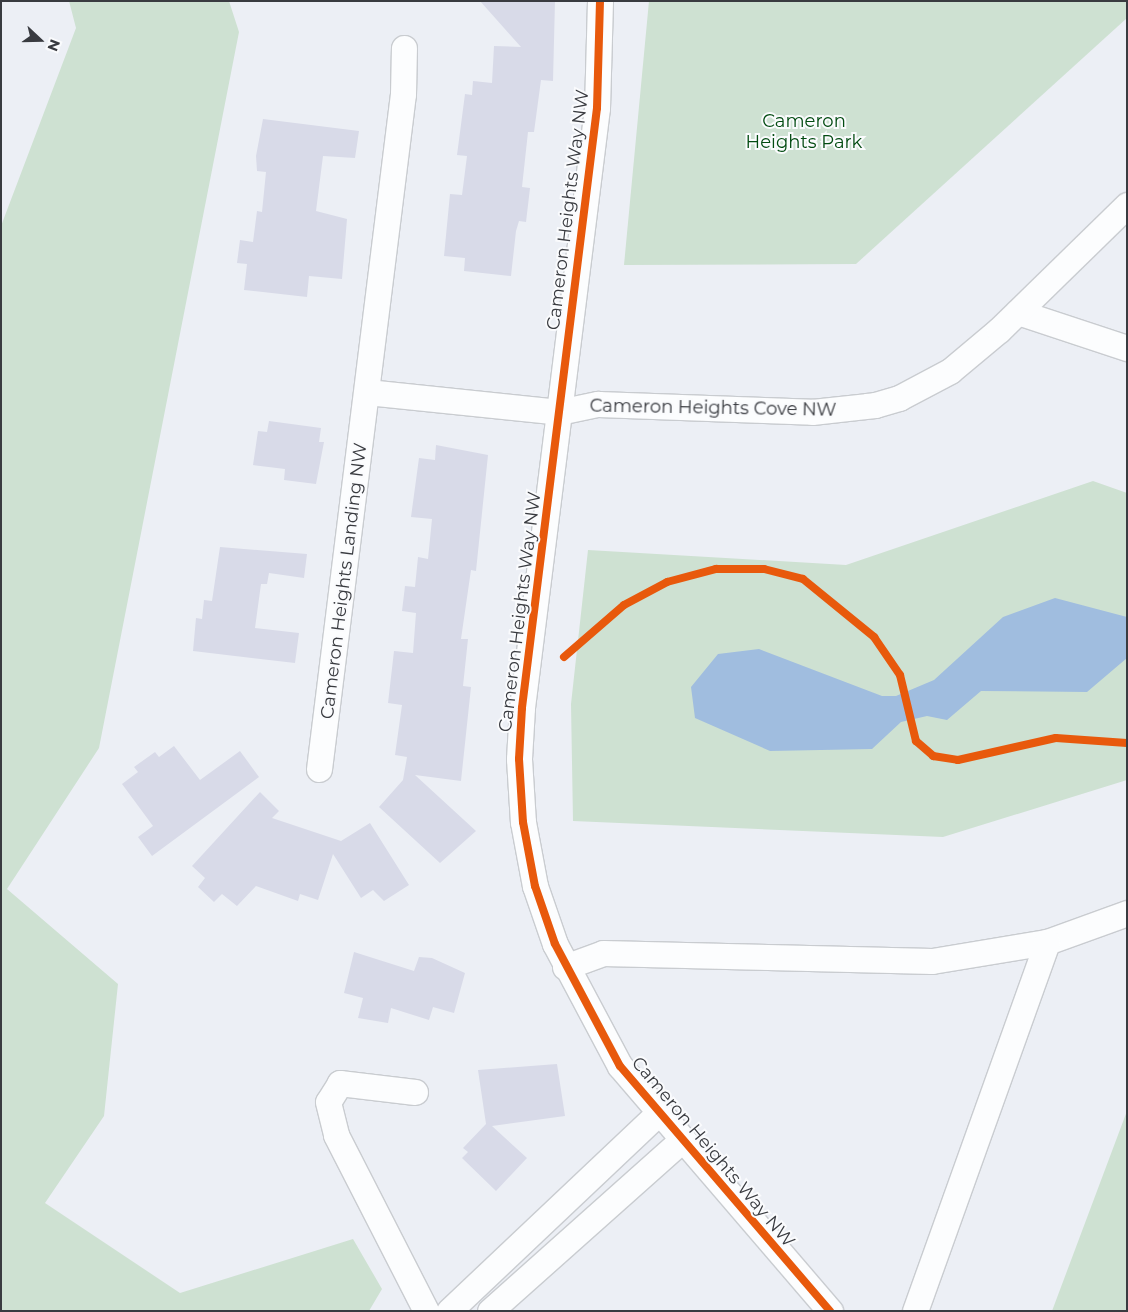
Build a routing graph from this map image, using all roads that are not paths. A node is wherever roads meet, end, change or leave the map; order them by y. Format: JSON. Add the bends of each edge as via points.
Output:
{"nodes":[{"id":1,"x":600,"y":1,"type":"edge"},
{"id":2,"x":404,"y":48,"type":"dead end"},
{"id":3,"x":1127,"y":205,"type":"edge"},
{"id":4,"x":1018,"y":312,"type":"junction"},
{"id":5,"x":1127,"y":348,"type":"edge"},
{"id":6,"x":367,"y":392,"type":"junction"},
{"id":7,"x":559,"y":412,"type":"junction"},
{"id":8,"x":319,"y":769,"type":"dead end"},
{"id":9,"x":1127,"y":913,"type":"edge"},
{"id":10,"x":1047,"y":942,"type":"junction"},
{"id":11,"x":565,"y":966,"type":"junction"},
{"id":12,"x":414,"y":1092,"type":"dead end"},
{"id":13,"x":657,"y":1114,"type":"junction"},
{"id":14,"x":680,"y":1141,"type":"junction"},
{"id":15,"x":426,"y":1311,"type":"edge"},
{"id":16,"x":449,"y":1311,"type":"edge"},
{"id":17,"x":490,"y":1311,"type":"edge"},
{"id":18,"x":830,"y":1311,"type":"edge"},
{"id":19,"x":915,"y":1311,"type":"edge"}],
"edges":[{"from":1,"to":7,"type":"street","name":"Cameron Heights Way NW","via":[[597,108]]},
{"from":2,"to":6,"type":"street","name":"Cameron Heights Landing NW","via":[[403,94]]},
{"from":3,"to":4,"type":"street","name":"Cameron Heights Cove NW"},
{"from":4,"to":5,"type":"street"},
{"from":4,"to":7,"type":"street","name":"Cameron Heights Cove NW","via":[[950,371],[899,398],[875,405],[812,412],[598,404]]},
{"from":6,"to":7,"type":"street"},
{"from":6,"to":8,"type":"street","name":"Cameron Heights Landing NW"},
{"from":7,"to":11,"type":"street","name":"Cameron Heights Way NW","via":[[519,759],[523,822],[535,886]]},
{"from":9,"to":10,"type":"street"},
{"from":10,"to":11,"type":"street","via":[[932,961],[603,954]]},
{"from":10,"to":19,"type":"street"},
{"from":11,"to":13,"type":"street","name":"Cameron Heights Way NW","via":[[620,1066]]},
{"from":12,"to":15,"type":"street","via":[[340,1083],[328,1102],[336,1135]]},
{"from":13,"to":14,"type":"street","name":"Cameron Heights Way NW"},
{"from":13,"to":16,"type":"street"},
{"from":14,"to":17,"type":"street"},
{"from":14,"to":18,"type":"street","name":"Cameron Heights Way NW"}]}
